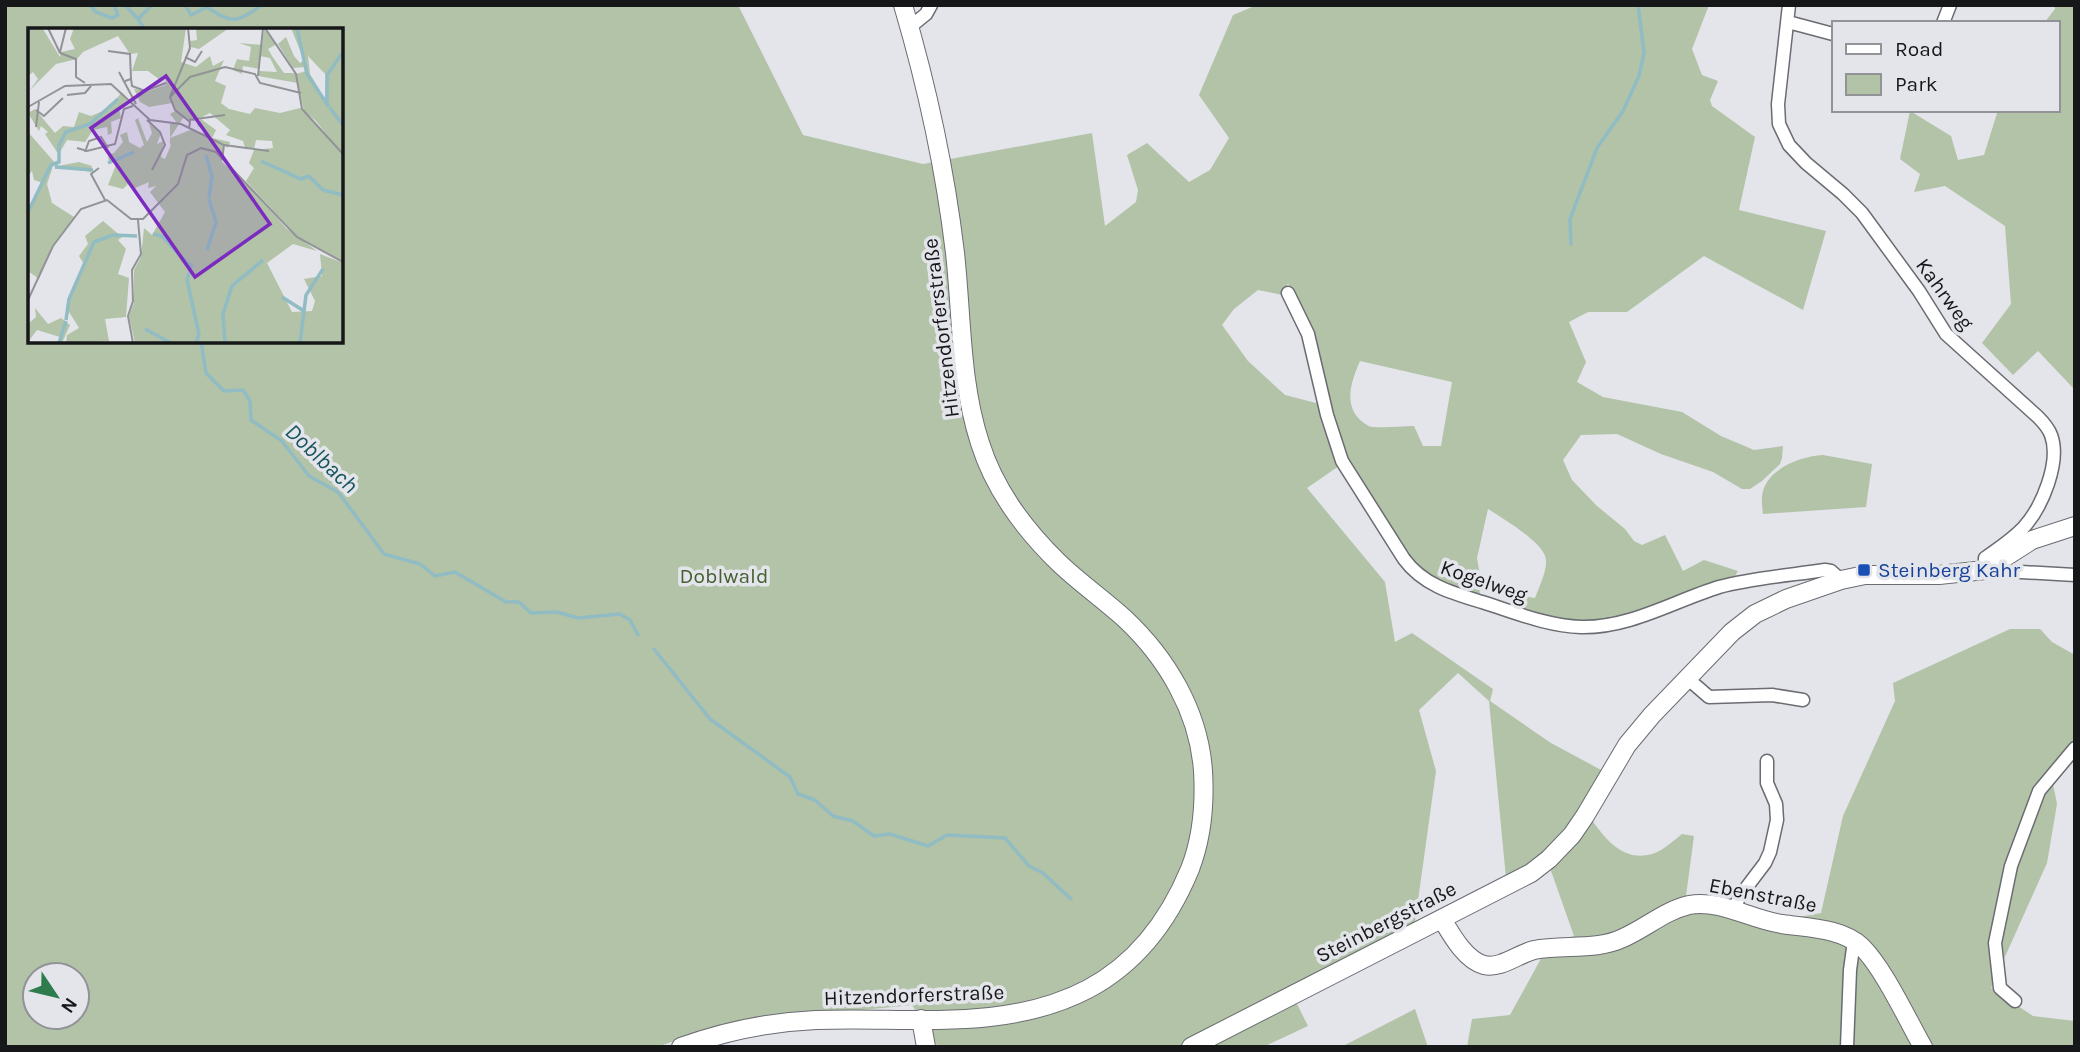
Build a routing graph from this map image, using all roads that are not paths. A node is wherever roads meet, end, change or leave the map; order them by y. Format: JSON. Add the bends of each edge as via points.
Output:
{"nodes":[{"id":1,"x":903,"y":5,"type":"edge"},
{"id":2,"x":931,"y":5,"type":"edge"},
{"id":3,"x":1789,"y":5,"type":"edge"},
{"id":4,"x":1950,"y":5,"type":"edge"},
{"id":5,"x":1943,"y":21,"type":"edge"},
{"id":6,"x":1788,"y":23,"type":"junction"},
{"id":7,"x":910,"y":27,"type":"junction"},
{"id":8,"x":1832,"y":34,"type":"edge"},
{"id":9,"x":1288,"y":293,"type":"dead end"},
{"id":10,"x":2075,"y":526,"type":"edge"},
{"id":11,"x":1985,"y":570,"type":"junction"},
{"id":12,"x":2075,"y":575,"type":"edge"},
{"id":13,"x":1841,"y":580,"type":"junction"},
{"id":14,"x":1687,"y":678,"type":"junction"},
{"id":15,"x":1803,"y":700,"type":"dead end"},
{"id":16,"x":2075,"y":748,"type":"edge"},
{"id":17,"x":1767,"y":761,"type":"dead end"},
{"id":18,"x":1733,"y":910,"type":"junction"},
{"id":19,"x":1442,"y":919,"type":"junction"},
{"id":20,"x":1854,"y":941,"type":"junction"},
{"id":21,"x":2015,"y":1001,"type":"dead end"},
{"id":22,"x":921,"y":1019,"type":"junction"},
{"id":23,"x":681,"y":1047,"type":"edge"},
{"id":24,"x":926,"y":1047,"type":"edge"},
{"id":25,"x":1191,"y":1047,"type":"edge"},
{"id":26,"x":1847,"y":1047,"type":"edge"},
{"id":27,"x":1923,"y":1047,"type":"edge"}],
"edges":[{"from":1,"to":7,"type":"main road","name":"Hitzendorferstraße"},
{"from":2,"to":7,"type":"street"},
{"from":3,"to":6,"type":"street","name":"Kahrweg"},
{"from":4,"to":5,"type":"street"},
{"from":6,"to":8,"type":"street"},
{"from":6,"to":11,"type":"street","name":"Kahrweg","via":[[1777,114],[1789,145],[1862,213],[1945,334],[2050,432],[2052,464],[2042,500],[2025,526],[1985,558]]},
{"from":7,"to":22,"type":"main road","name":"Hitzendorferstraße","via":[[946,187],[967,389],[980,444],[1017,517],[1062,565],[1137,631],[1167,669],[1195,726],[1204,785],[1199,840],[1183,886],[1161,925],[1124,966],[1088,989],[1036,1010],[992,1018]]},
{"from":9,"to":13,"type":"street","name":"Kogelweg","via":[[1308,334],[1326,415],[1342,461],[1404,559],[1432,584],[1534,618],[1579,627],[1630,620],[1741,582],[1825,570]]},
{"from":10,"to":11,"type":"main road","via":[[2032,540]]},
{"from":11,"to":12,"type":"street"},
{"from":11,"to":13,"type":"main road","name":"Steinbergstraße"},
{"from":13,"to":14,"type":"main road","name":"Steinbergstraße","via":[[1755,614]]},
{"from":14,"to":15,"type":"street","via":[[1709,697],[1772,695]]},
{"from":14,"to":19,"type":"main road","name":"Steinbergstraße","via":[[1628,745],[1562,847],[1531,873]]},
{"from":16,"to":21,"type":"street","via":[[2039,791],[2011,866],[1995,943],[2000,988]]},
{"from":17,"to":18,"type":"street","via":[[1767,783],[1777,820],[1770,852]]},
{"from":18,"to":19,"type":"main road","name":"Ebenstraße","via":[[1690,905],[1665,913],[1622,939],[1532,951],[1487,966],[1468,954]]},
{"from":18,"to":20,"type":"main road","name":"Ebenstraße"},
{"from":19,"to":25,"type":"main road","name":"Steinbergstraße"},
{"from":20,"to":26,"type":"street"},
{"from":20,"to":27,"type":"main road","via":[[1875,965]]},
{"from":22,"to":23,"type":"main road","name":"Hitzendorferstraße","via":[[757,1026]]},
{"from":22,"to":24,"type":"main road"}]}
